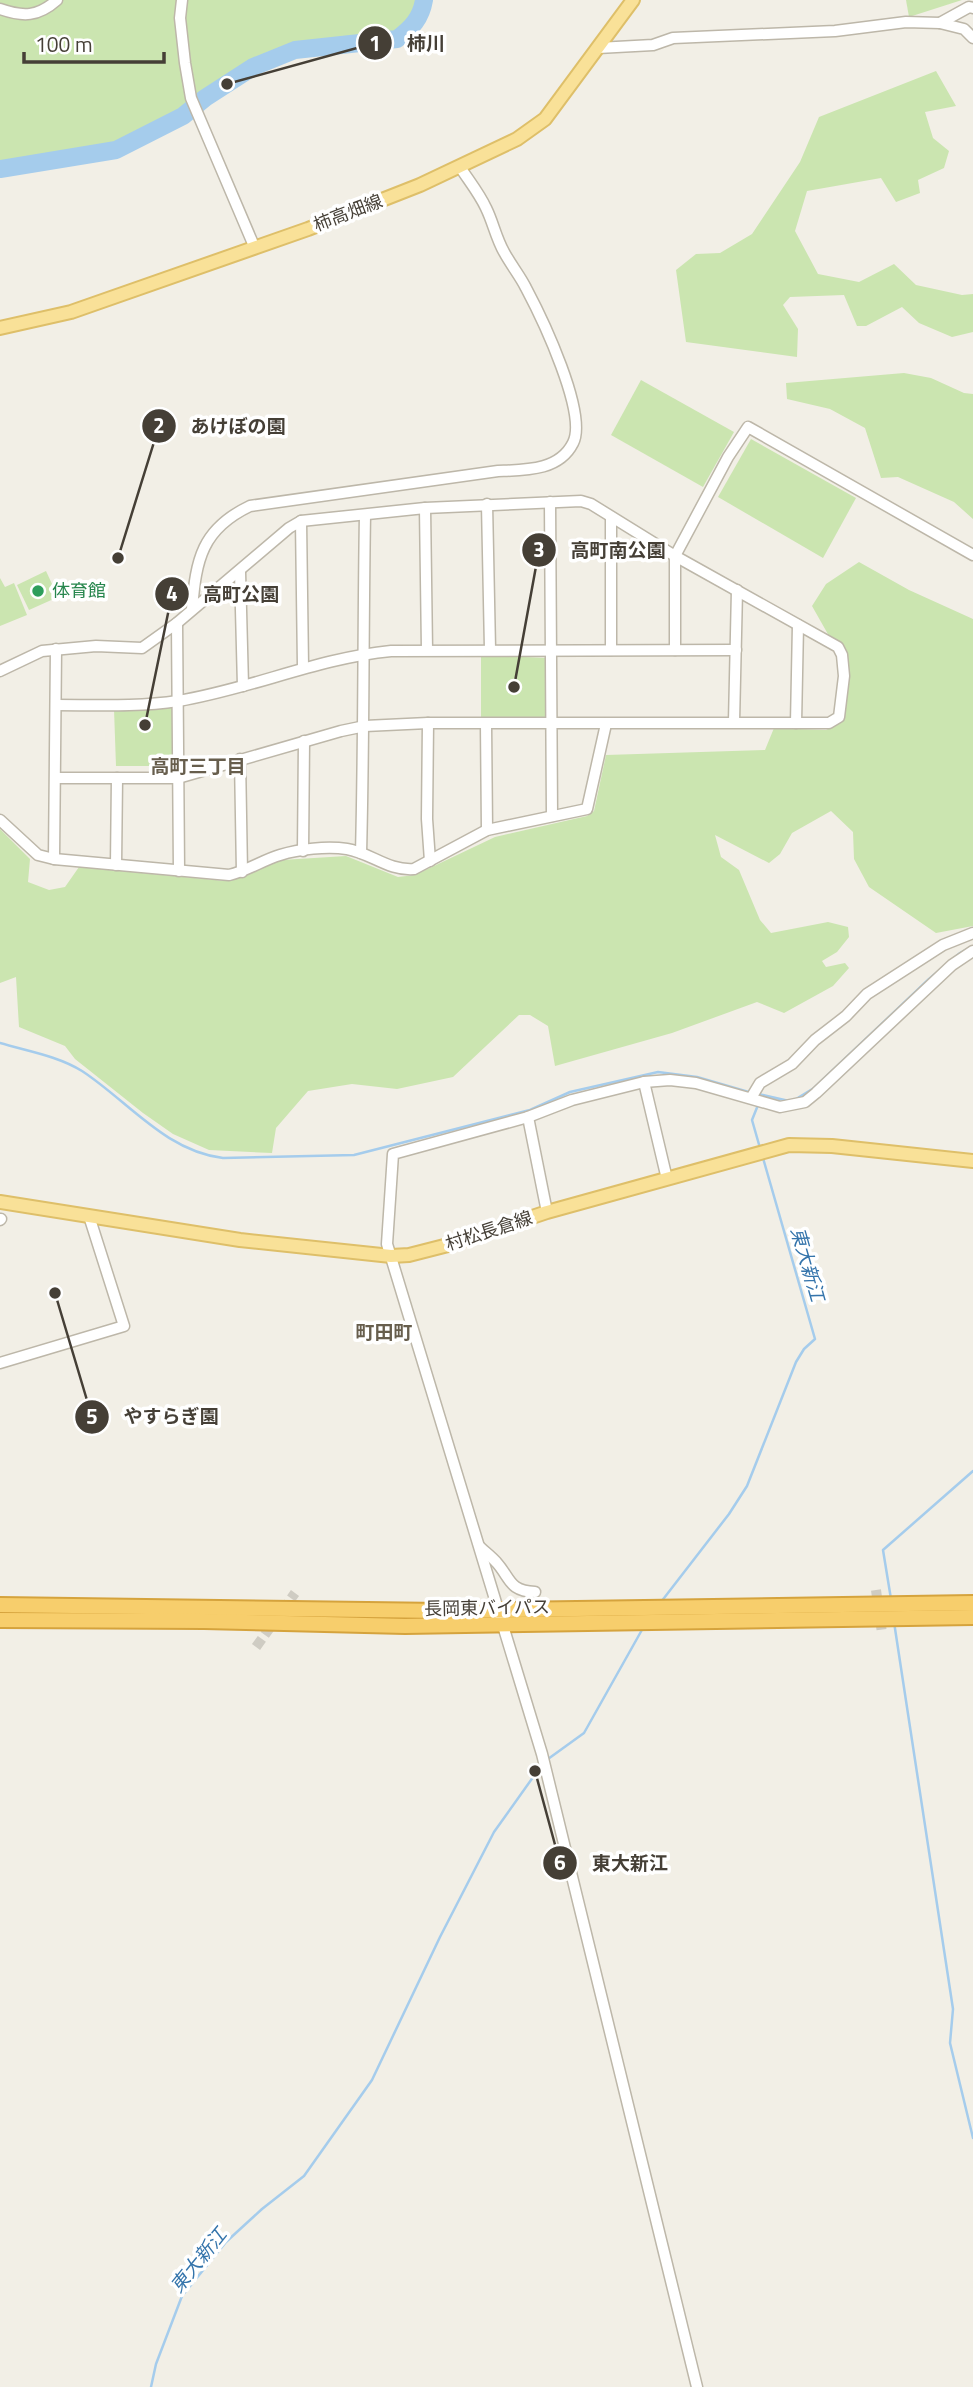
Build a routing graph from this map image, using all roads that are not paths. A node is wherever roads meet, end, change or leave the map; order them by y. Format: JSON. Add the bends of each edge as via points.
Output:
{"nodes":[{"id":1,"x":57,"y":0,"type":"edge"},
{"id":2,"x":182,"y":0,"type":"edge"},
{"id":3,"x":633,"y":0,"type":"edge"},
{"id":4,"x":973,"y":8,"type":"edge"},
{"id":5,"x":0,"y":9,"type":"edge"},
{"id":6,"x":940,"y":23,"type":"junction"},
{"id":7,"x":973,"y":38,"type":"edge"},
{"id":8,"x":598,"y":48,"type":"junction"},
{"id":9,"x":460,"y":167,"type":"junction"},
{"id":10,"x":254,"y":246,"type":"junction"},
{"id":11,"x":0,"y":328,"type":"edge"},
{"id":12,"x":550,"y":502,"type":"junction"},
{"id":13,"x":487,"y":505,"type":"junction"},
{"id":14,"x":425,"y":508,"type":"junction"},
{"id":15,"x":365,"y":515,"type":"junction"},
{"id":16,"x":611,"y":517,"type":"junction"},
{"id":17,"x":301,"y":521,"type":"junction"},
{"id":18,"x":973,"y":555,"type":"edge"},
{"id":19,"x":675,"y":556,"type":"junction"},
{"id":20,"x":240,"y":572,"type":"junction"},
{"id":21,"x":737,"y":590,"type":"junction"},
{"id":22,"x":192,"y":609,"type":"junction"},
{"id":23,"x":177,"y":624,"type":"junction"},
{"id":24,"x":798,"y":625,"type":"junction"},
{"id":25,"x":56,"y":649,"type":"junction"},
{"id":26,"x":489,"y":649,"type":"junction"},
{"id":27,"x":427,"y":650,"type":"junction"},
{"id":28,"x":611,"y":650,"type":"junction"},
{"id":29,"x":675,"y":650,"type":"junction"},
{"id":30,"x":736,"y":650,"type":"junction"},
{"id":31,"x":551,"y":651,"type":"junction"},
{"id":32,"x":362,"y":653,"type":"junction"},
{"id":33,"x":303,"y":667,"type":"junction"},
{"id":34,"x":0,"y":671,"type":"edge"},
{"id":35,"x":243,"y":686,"type":"junction"},
{"id":36,"x":178,"y":701,"type":"junction"},
{"id":37,"x":56,"y":705,"type":"junction"},
{"id":38,"x":734,"y":722,"type":"junction"},
{"id":39,"x":428,"y":723,"type":"junction"},
{"id":40,"x":796,"y":723,"type":"junction"},
{"id":41,"x":486,"y":724,"type":"junction"},
{"id":42,"x":550,"y":724,"type":"junction"},
{"id":43,"x":606,"y":724,"type":"junction"},
{"id":44,"x":365,"y":726,"type":"junction"},
{"id":45,"x":304,"y":741,"type":"junction"},
{"id":46,"x":240,"y":759,"type":"junction"},
{"id":47,"x":55,"y":778,"type":"junction"},
{"id":48,"x":117,"y":778,"type":"junction"},
{"id":49,"x":178,"y":778,"type":"junction"},
{"id":50,"x":552,"y":816,"type":"junction"},
{"id":51,"x":0,"y":820,"type":"edge"},
{"id":52,"x":487,"y":830,"type":"junction"},
{"id":53,"x":303,"y":851,"type":"junction"},
{"id":54,"x":361,"y":853,"type":"junction"},
{"id":55,"x":54,"y":859,"type":"junction"},
{"id":56,"x":429,"y":861,"type":"junction"},
{"id":57,"x":116,"y":865,"type":"junction"},
{"id":58,"x":179,"y":871,"type":"junction"},
{"id":59,"x":242,"y":872,"type":"junction"},
{"id":60,"x":973,"y":933,"type":"edge"},
{"id":61,"x":973,"y":951,"type":"edge"},
{"id":62,"x":644,"y":1082,"type":"junction"},
{"id":63,"x":751,"y":1098,"type":"junction"},
{"id":64,"x":528,"y":1117,"type":"junction"},
{"id":65,"x":973,"y":1161,"type":"edge"},
{"id":66,"x":667,"y":1179,"type":"junction"},
{"id":67,"x":0,"y":1202,"type":"edge"},
{"id":68,"x":547,"y":1212,"type":"junction"},
{"id":69,"x":89,"y":1216,"type":"junction"},
{"id":70,"x":391,"y":1256,"type":"junction"},
{"id":71,"x":0,"y":1363,"type":"edge"},
{"id":72,"x":479,"y":1547,"type":"junction"},
{"id":73,"x":535,"y":1592,"type":"dead end"},
{"id":74,"x":973,"y":1603,"type":"edge"},
{"id":75,"x":0,"y":1605,"type":"edge"},
{"id":76,"x":498,"y":1609,"type":"junction"},
{"id":77,"x":973,"y":1617,"type":"edge"},
{"id":78,"x":0,"y":1620,"type":"edge"},
{"id":79,"x":502,"y":1625,"type":"junction"},
{"id":80,"x":697,"y":2387,"type":"edge"}],
"edges":[{"from":1,"to":5,"type":"street","via":[[21,16]]},
{"from":2,"to":10,"type":"street","via":[[180,18],[191,98]]},
{"from":3,"to":8,"type":"main road","name":"柿高畑線"},
{"from":4,"to":6,"type":"street"},
{"from":6,"to":7,"type":"street","via":[[964,29]]},
{"from":6,"to":8,"type":"street","via":[[683,37],[632,48]]},
{"from":8,"to":9,"type":"main road","name":"柿高畑線","via":[[545,120]]},
{"from":9,"to":10,"type":"main road","name":"柿高畑線","via":[[377,203]]},
{"from":9,"to":22,"type":"street","via":[[485,206],[564,374],[578,424],[569,450],[559,461],[522,470],[250,506],[221,523],[204,548]]},
{"from":10,"to":11,"type":"main road","name":"柿高畑線","via":[[71,312]]},
{"from":12,"to":13,"type":"street"},
{"from":12,"to":16,"type":"street","via":[[581,501]]},
{"from":12,"to":31,"type":"street"},
{"from":13,"to":14,"type":"street"},
{"from":13,"to":26,"type":"street"},
{"from":14,"to":15,"type":"street"},
{"from":14,"to":27,"type":"street"},
{"from":15,"to":17,"type":"street"},
{"from":15,"to":32,"type":"street"},
{"from":16,"to":19,"type":"street"},
{"from":16,"to":28,"type":"street"},
{"from":17,"to":20,"type":"street"},
{"from":17,"to":33,"type":"street"},
{"from":18,"to":19,"type":"street","via":[[748,427]]},
{"from":19,"to":21,"type":"street"},
{"from":19,"to":29,"type":"street"},
{"from":20,"to":22,"type":"street"},
{"from":20,"to":35,"type":"street"},
{"from":21,"to":24,"type":"street"},
{"from":21,"to":30,"type":"street"},
{"from":22,"to":23,"type":"street"},
{"from":23,"to":25,"type":"street","via":[[142,648]]},
{"from":23,"to":36,"type":"street"},
{"from":24,"to":40,"type":"street"},
{"from":24,"to":40,"type":"street","via":[[838,648],[844,676],[839,717],[829,723]]},
{"from":25,"to":34,"type":"street","via":[[42,650]]},
{"from":25,"to":37,"type":"street"},
{"from":26,"to":27,"type":"street"},
{"from":26,"to":31,"type":"street"},
{"from":27,"to":32,"type":"street"},
{"from":28,"to":29,"type":"street"},
{"from":28,"to":31,"type":"street"},
{"from":29,"to":30,"type":"street"},
{"from":30,"to":38,"type":"street"},
{"from":31,"to":42,"type":"street"},
{"from":32,"to":33,"type":"street"},
{"from":32,"to":44,"type":"street"},
{"from":33,"to":35,"type":"street"},
{"from":35,"to":36,"type":"street"},
{"from":36,"to":37,"type":"street"},
{"from":36,"to":49,"type":"street"},
{"from":37,"to":47,"type":"street"},
{"from":38,"to":40,"type":"street"},
{"from":38,"to":43,"type":"street"},
{"from":39,"to":41,"type":"street"},
{"from":39,"to":44,"type":"street"},
{"from":39,"to":56,"type":"street"},
{"from":41,"to":42,"type":"street"},
{"from":41,"to":52,"type":"street"},
{"from":42,"to":43,"type":"street"},
{"from":42,"to":50,"type":"street"},
{"from":43,"to":50,"type":"street","via":[[587,810]]},
{"from":44,"to":45,"type":"street"},
{"from":44,"to":54,"type":"street"},
{"from":45,"to":46,"type":"street"},
{"from":45,"to":53,"type":"street"},
{"from":46,"to":49,"type":"street"},
{"from":46,"to":59,"type":"street"},
{"from":47,"to":48,"type":"street"},
{"from":47,"to":55,"type":"street"},
{"from":48,"to":49,"type":"street"},
{"from":48,"to":57,"type":"street"},
{"from":49,"to":58,"type":"street"},
{"from":50,"to":52,"type":"street"},
{"from":51,"to":55,"type":"street","via":[[38,855]]},
{"from":52,"to":56,"type":"street"},
{"from":53,"to":54,"type":"street"},
{"from":53,"to":59,"type":"street"},
{"from":54,"to":56,"type":"street","via":[[402,870]]},
{"from":55,"to":57,"type":"street"},
{"from":57,"to":58,"type":"street"},
{"from":58,"to":59,"type":"street"},
{"from":60,"to":63,"type":"street","via":[[943,945],[867,994],[792,1064],[760,1083]]},
{"from":61,"to":63,"type":"street","via":[[952,965],[806,1102],[780,1107]]},
{"from":62,"to":63,"type":"street","via":[[696,1083]]},
{"from":62,"to":64,"type":"street","via":[[572,1100]]},
{"from":62,"to":66,"type":"street"},
{"from":64,"to":68,"type":"street"},
{"from":64,"to":70,"type":"street","via":[[393,1153],[387,1230]]},
{"from":65,"to":66,"type":"main road","name":"村松長倉線","via":[[789,1145]]},
{"from":66,"to":68,"type":"main road","name":"村松長倉線"},
{"from":67,"to":69,"type":"main road","name":"村松長倉線"},
{"from":68,"to":70,"type":"main road","name":"村松長倉線","via":[[452,1244]]},
{"from":69,"to":70,"type":"main road","name":"村松長倉線","via":[[240,1240]]},
{"from":69,"to":71,"type":"street","via":[[124,1326]]},
{"from":70,"to":72,"type":"street"},
{"from":72,"to":73,"type":"street","via":[[516,1588]]},
{"from":72,"to":76,"type":"street"},
{"from":74,"to":76,"type":"highway","name":"長岡東バイパス"},
{"from":75,"to":76,"type":"highway","name":"長岡東バイパス"},
{"from":76,"to":79,"type":"street"},
{"from":77,"to":79,"type":"highway","name":"長岡東バイパス"},
{"from":78,"to":79,"type":"highway","name":"長岡東バイパス"},
{"from":79,"to":80,"type":"street","via":[[542,1754]]}]}
